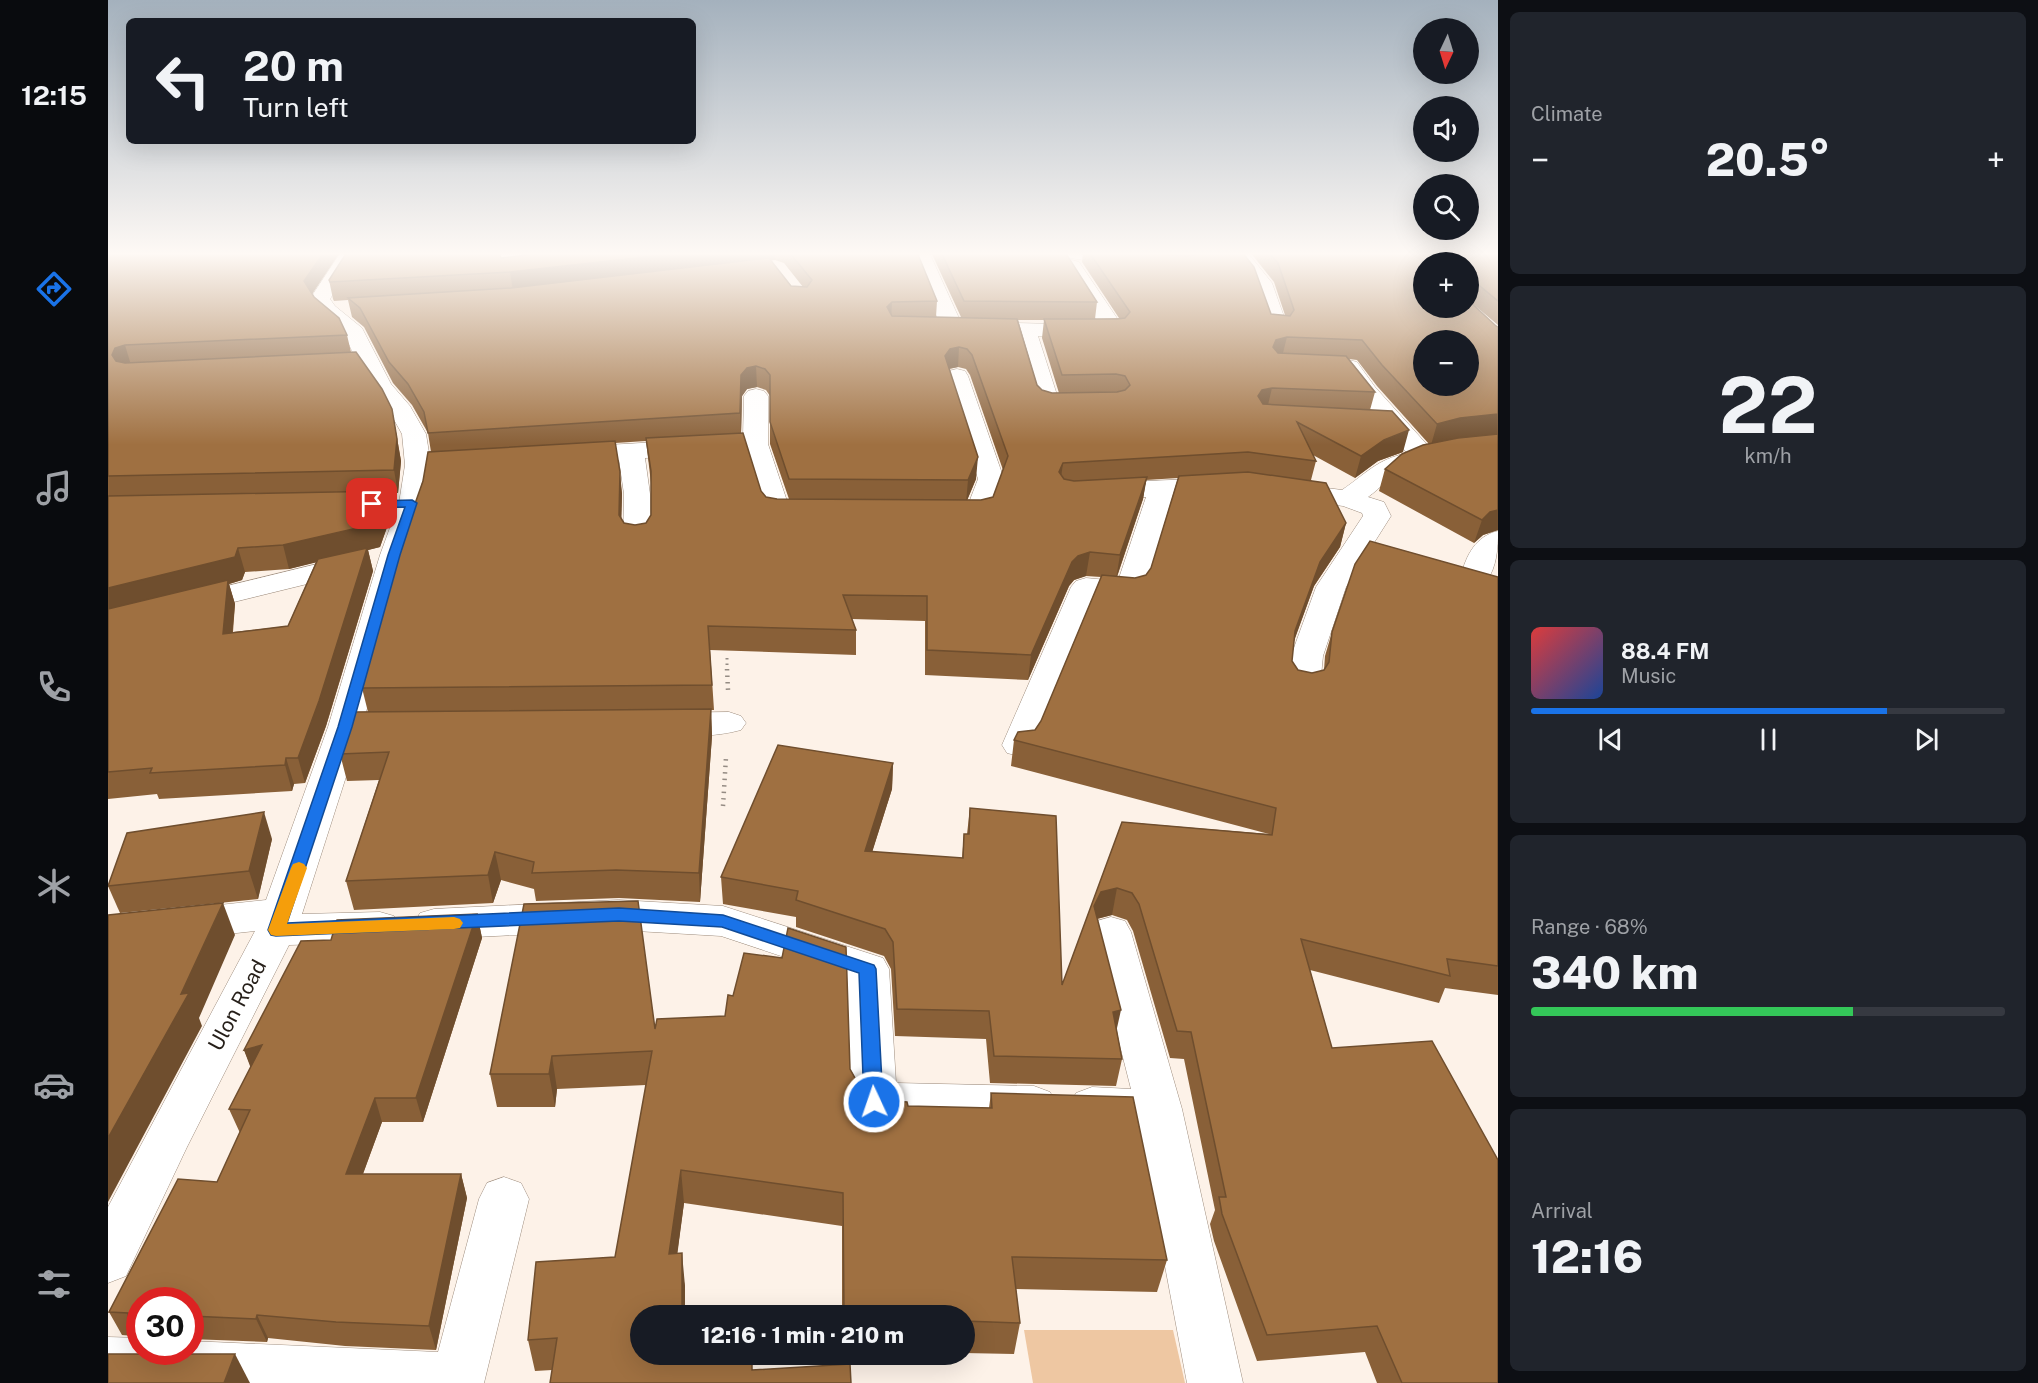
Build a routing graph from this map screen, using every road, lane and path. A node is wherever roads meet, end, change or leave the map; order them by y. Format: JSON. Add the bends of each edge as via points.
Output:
{"nodes":[{"id":1,"x":345,"y":317,"type":"edge"},
{"id":2,"x":938,"y":317,"type":"edge"},
{"id":3,"x":1105,"y":317,"type":"edge"},
{"id":4,"x":1273,"y":317,"type":"edge"},
{"id":5,"x":1277,"y":328,"type":"edge"},
{"id":6,"x":1026,"y":329,"type":"junction"},
{"id":7,"x":1326,"y":366,"type":"edge"},
{"id":8,"x":957,"y":376,"type":"dead end"},
{"id":9,"x":756,"y":396,"type":"dead end"},
{"id":10,"x":1102,"y":404,"type":"edge"},
{"id":11,"x":1359,"y":422,"type":"edge"},
{"id":12,"x":1394,"y":423,"type":"junction"},
{"id":13,"x":755,"y":444,"type":"junction"},
{"id":14,"x":1498,"y":445,"type":"edge"},
{"id":15,"x":631,"y":452,"type":"junction"},
{"id":16,"x":1423,"y":456,"type":"junction"},
{"id":17,"x":548,"y":457,"type":"edge"},
{"id":18,"x":1162,"y":488,"type":"junction"},
{"id":19,"x":1071,"y":493,"type":"edge"},
{"id":20,"x":1347,"y":498,"type":"junction"},
{"id":21,"x":837,"y":512,"type":"edge"},
{"id":22,"x":932,"y":513,"type":"edge"},
{"id":23,"x":637,"y":538,"type":"edge"},
{"id":24,"x":1498,"y":538,"type":"edge"},
{"id":25,"x":394,"y":555,"type":"junction"},
{"id":26,"x":1476,"y":576,"type":"edge"},
{"id":27,"x":108,"y":624,"type":"edge"},
{"id":28,"x":1304,"y":686,"type":"edge"},
{"id":29,"x":729,"y":723,"type":"joint"},
{"id":30,"x":633,"y":724,"type":"edge"},
{"id":31,"x":345,"y":727,"type":"junction"},
{"id":32,"x":381,"y":727,"type":"edge"},
{"id":33,"x":1019,"y":745,"type":"edge"},
{"id":34,"x":723,"y":806,"type":"dead end"},
{"id":35,"x":279,"y":922,"type":"junction"},
{"id":36,"x":108,"y":932,"type":"edge"},
{"id":37,"x":1111,"y":933,"type":"dead end"},
{"id":38,"x":1159,"y":1109,"type":"junction"},
{"id":39,"x":504,"y":1199,"type":"dead end"},
{"id":40,"x":108,"y":1258,"type":"edge"},
{"id":41,"x":108,"y":1364,"type":"edge"},
{"id":42,"x":1215,"y":1383,"type":"edge"}],
"edges":[{"from":1,"to":25,"type":"street","name":"Ulon Road","via":[[354,333],[357,364],[398,406],[430,464],[401,503]]},
{"from":2,"to":6,"type":"street","via":[[941,328]]},
{"from":3,"to":6,"type":"street","via":[[1114,330]]},
{"from":4,"to":5,"type":"street"},
{"from":6,"to":10,"type":"street","via":[[1049,405]]},
{"from":7,"to":12,"type":"street","via":[[1348,367]]},
{"from":8,"to":22,"type":"street","via":[[991,479],[979,513]]},
{"from":9,"to":13,"type":"street"},
{"from":11,"to":12,"type":"street"},
{"from":12,"to":16,"type":"street"},
{"from":13,"to":15,"type":"street"},
{"from":13,"to":21,"type":"street","via":[[777,512]]},
{"from":14,"to":16,"type":"street"},
{"from":15,"to":17,"type":"street"},
{"from":15,"to":23,"type":"street","via":[[637,494]]},
{"from":16,"to":20,"type":"street","via":[[1379,472],[1369,484]]},
{"from":18,"to":19,"type":"street"},
{"from":18,"to":20,"type":"street","via":[[1255,486]]},
{"from":18,"to":33,"type":"street","via":[[1130,591],[1086,587]]},
{"from":20,"to":28,"type":"street","via":[[1374,508],[1377,516],[1330,587],[1307,656]]},
{"from":24,"to":26,"type":"street","via":[[1478,561]]},
{"from":25,"to":27,"type":"street"},
{"from":25,"to":31,"type":"street","name":"Ulon Road"},
{"from":29,"to":30,"type":"street"},
{"from":29,"to":34,"type":"path"},
{"from":31,"to":32,"type":"street"},
{"from":31,"to":35,"type":"street","name":"Ulon Road"},
{"from":35,"to":36,"type":"street"},
{"from":35,"to":38,"type":"street","via":[[619,915],[723,921],[868,969],[874,1102]]},
{"from":35,"to":40,"type":"street","name":"Ulon Road"},
{"from":37,"to":38,"type":"street"},
{"from":38,"to":42,"type":"street"},
{"from":39,"to":41,"type":"street","via":[[458,1380]]}]}
